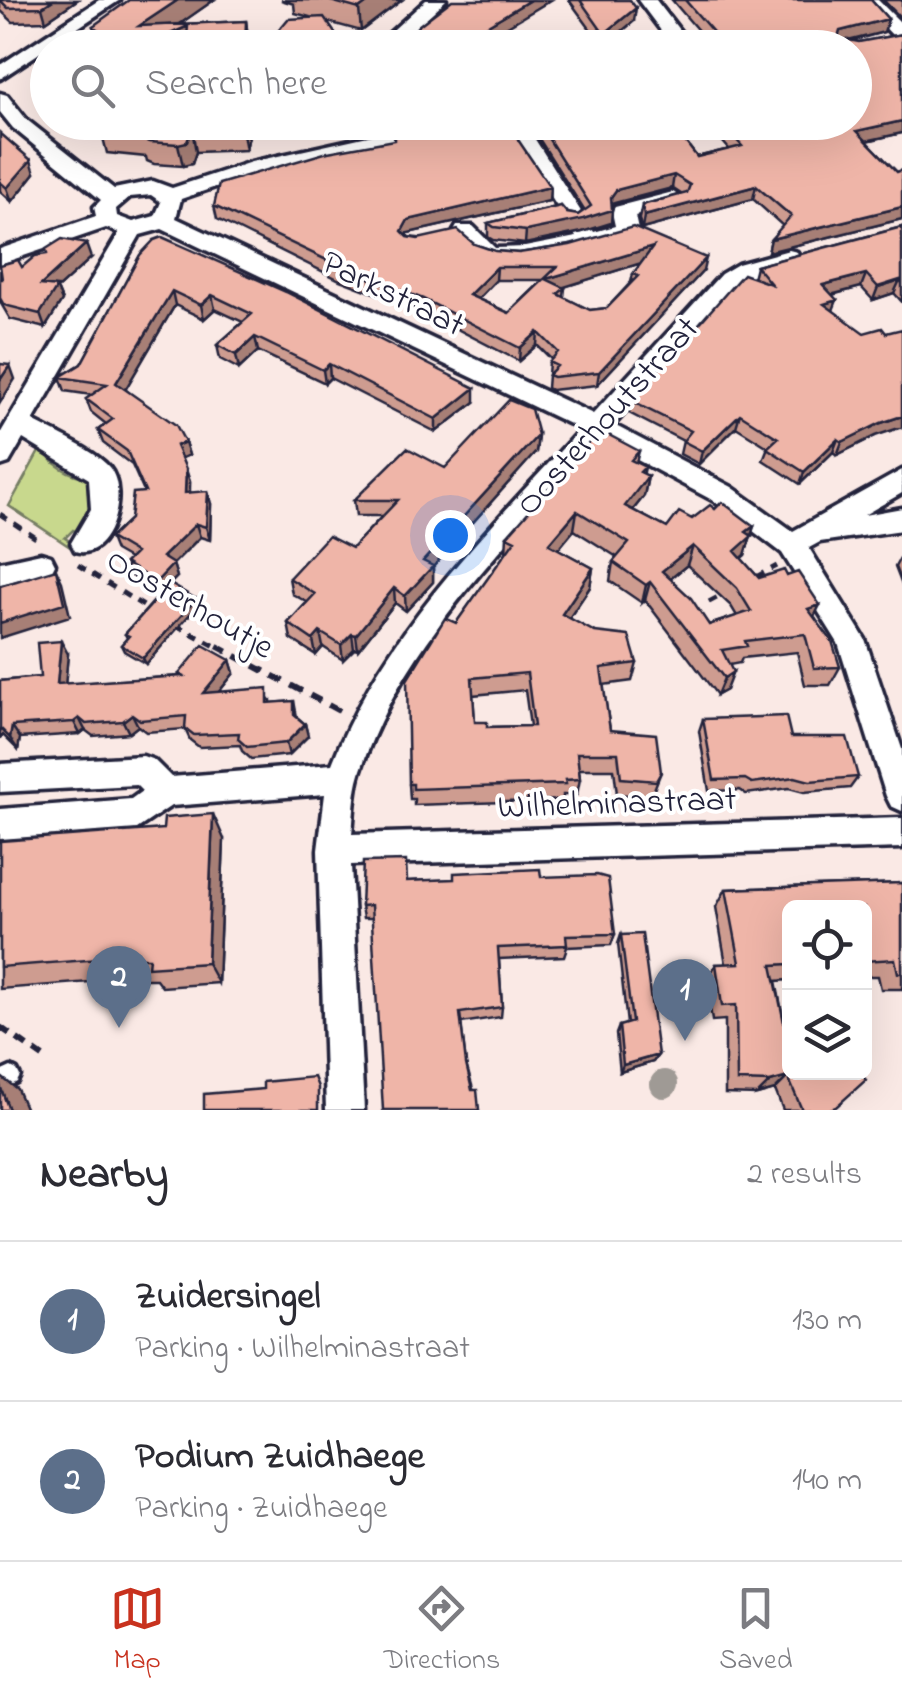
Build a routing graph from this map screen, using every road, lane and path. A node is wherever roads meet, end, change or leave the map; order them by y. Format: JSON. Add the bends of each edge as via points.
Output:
{"nodes":[{"id":1,"x":110,"y":0,"type":"edge"},
{"id":2,"x":437,"y":0,"type":"edge"},
{"id":3,"x":647,"y":0,"type":"edge"},
{"id":4,"x":868,"y":0,"type":"edge"},
{"id":5,"x":65,"y":30,"type":"edge"},
{"id":6,"x":403,"y":30,"type":"edge"},
{"id":7,"x":670,"y":30,"type":"edge"},
{"id":8,"x":902,"y":35,"type":"edge"},
{"id":9,"x":1,"y":42,"type":"edge"},
{"id":10,"x":876,"y":42,"type":"edge"},
{"id":11,"x":30,"y":53,"type":"edge"},
{"id":12,"x":21,"y":59,"type":"junction"},
{"id":13,"x":0,"y":73,"type":"edge"},
{"id":14,"x":0,"y":99,"type":"edge"},
{"id":15,"x":30,"y":133,"type":"edge"},
{"id":16,"x":37,"y":140,"type":"edge"},
{"id":17,"x":334,"y":140,"type":"edge"},
{"id":18,"x":523,"y":140,"type":"edge"},
{"id":19,"x":673,"y":199,"type":"edge"},
{"id":20,"x":166,"y":208,"type":"junction"},
{"id":21,"x":110,"y":209,"type":"junction"},
{"id":22,"x":132,"y":230,"type":"junction"},
{"id":23,"x":465,"y":230,"type":"edge"},
{"id":24,"x":588,"y":239,"type":"junction"},
{"id":25,"x":816,"y":250,"type":"edge"},
{"id":26,"x":0,"y":257,"type":"edge"},
{"id":27,"x":18,"y":424,"type":"junction"},
{"id":28,"x":594,"y":426,"type":"junction"},
{"id":29,"x":0,"y":456,"type":"edge"},
{"id":30,"x":902,"y":480,"type":"edge"},
{"id":31,"x":0,"y":514,"type":"edge"},
{"id":32,"x":902,"y":519,"type":"edge"},
{"id":33,"x":800,"y":546,"type":"junction"},
{"id":34,"x":61,"y":553,"type":"junction"},
{"id":35,"x":0,"y":574,"type":"edge"},
{"id":36,"x":754,"y":578,"type":"edge"},
{"id":37,"x":738,"y":586,"type":"edge"},
{"id":38,"x":708,"y":602,"type":"dead end"},
{"id":39,"x":364,"y":724,"type":"junction"},
{"id":40,"x":0,"y":778,"type":"edge"},
{"id":41,"x":343,"y":778,"type":"junction"},
{"id":42,"x":164,"y":792,"type":"junction"},
{"id":43,"x":902,"y":796,"type":"edge"},
{"id":44,"x":0,"y":824,"type":"edge"},
{"id":45,"x":902,"y":833,"type":"edge"},
{"id":46,"x":334,"y":850,"type":"junction"},
{"id":47,"x":0,"y":1027,"type":"edge"},
{"id":48,"x":43,"y":1056,"type":"dead end"},
{"id":49,"x":345,"y":1110,"type":"edge"}],
"edges":[{"from":1,"to":5,"type":"street"},
{"from":2,"to":6,"type":"street"},
{"from":3,"to":7,"type":"street"},
{"from":4,"to":8,"type":"street"},
{"from":8,"to":10,"type":"street"},
{"from":9,"to":12,"type":"street"},
{"from":11,"to":12,"type":"street"},
{"from":12,"to":13,"type":"street"},
{"from":14,"to":15,"type":"street"},
{"from":16,"to":21,"type":"street"},
{"from":17,"to":20,"type":"street","via":[[251,168]]},
{"from":18,"to":24,"type":"street","via":[[559,209]]},
{"from":19,"to":24,"type":"street","via":[[623,212],[627,230]]},
{"from":20,"to":21,"type":"street","via":[[160,190],[138,188]]},
{"from":20,"to":22,"type":"street"},
{"from":20,"to":28,"type":"street","name":"Parkstraat"},
{"from":21,"to":22,"type":"street"},
{"from":21,"to":26,"type":"street"},
{"from":22,"to":27,"type":"street"},
{"from":23,"to":24,"type":"street","via":[[472,244],[493,255]]},
{"from":25,"to":28,"type":"street","name":"Oosterhoutstraat","via":[[728,279]]},
{"from":27,"to":29,"type":"street"},
{"from":27,"to":34,"type":"street","via":[[104,480],[102,520]]},
{"from":28,"to":33,"type":"street","name":"Parkstraat","via":[[723,494]]},
{"from":28,"to":39,"type":"street","name":"Oosterhoutstraat","via":[[410,642]]},
{"from":30,"to":33,"type":"street"},
{"from":31,"to":34,"type":"path","name":"Oosterhoutje"},
{"from":32,"to":33,"type":"street"},
{"from":33,"to":36,"type":"path"},
{"from":33,"to":43,"type":"street","via":[[851,638]]},
{"from":34,"to":35,"type":"street"},
{"from":34,"to":39,"type":"path","name":"Oosterhoutje","via":[[208,645]]},
{"from":37,"to":38,"type":"path"},
{"from":39,"to":41,"type":"street","name":"Oosterhoutstraat"},
{"from":40,"to":42,"type":"street","via":[[142,770]]},
{"from":41,"to":42,"type":"street"},
{"from":41,"to":46,"type":"street","name":"Oosterhoutstraat"},
{"from":42,"to":44,"type":"street","via":[[137,814]]},
{"from":45,"to":46,"type":"street","name":"Wilhelminastraat"},
{"from":46,"to":49,"type":"street","name":"Oosterhoutstraat"},
{"from":47,"to":48,"type":"path"}]}
